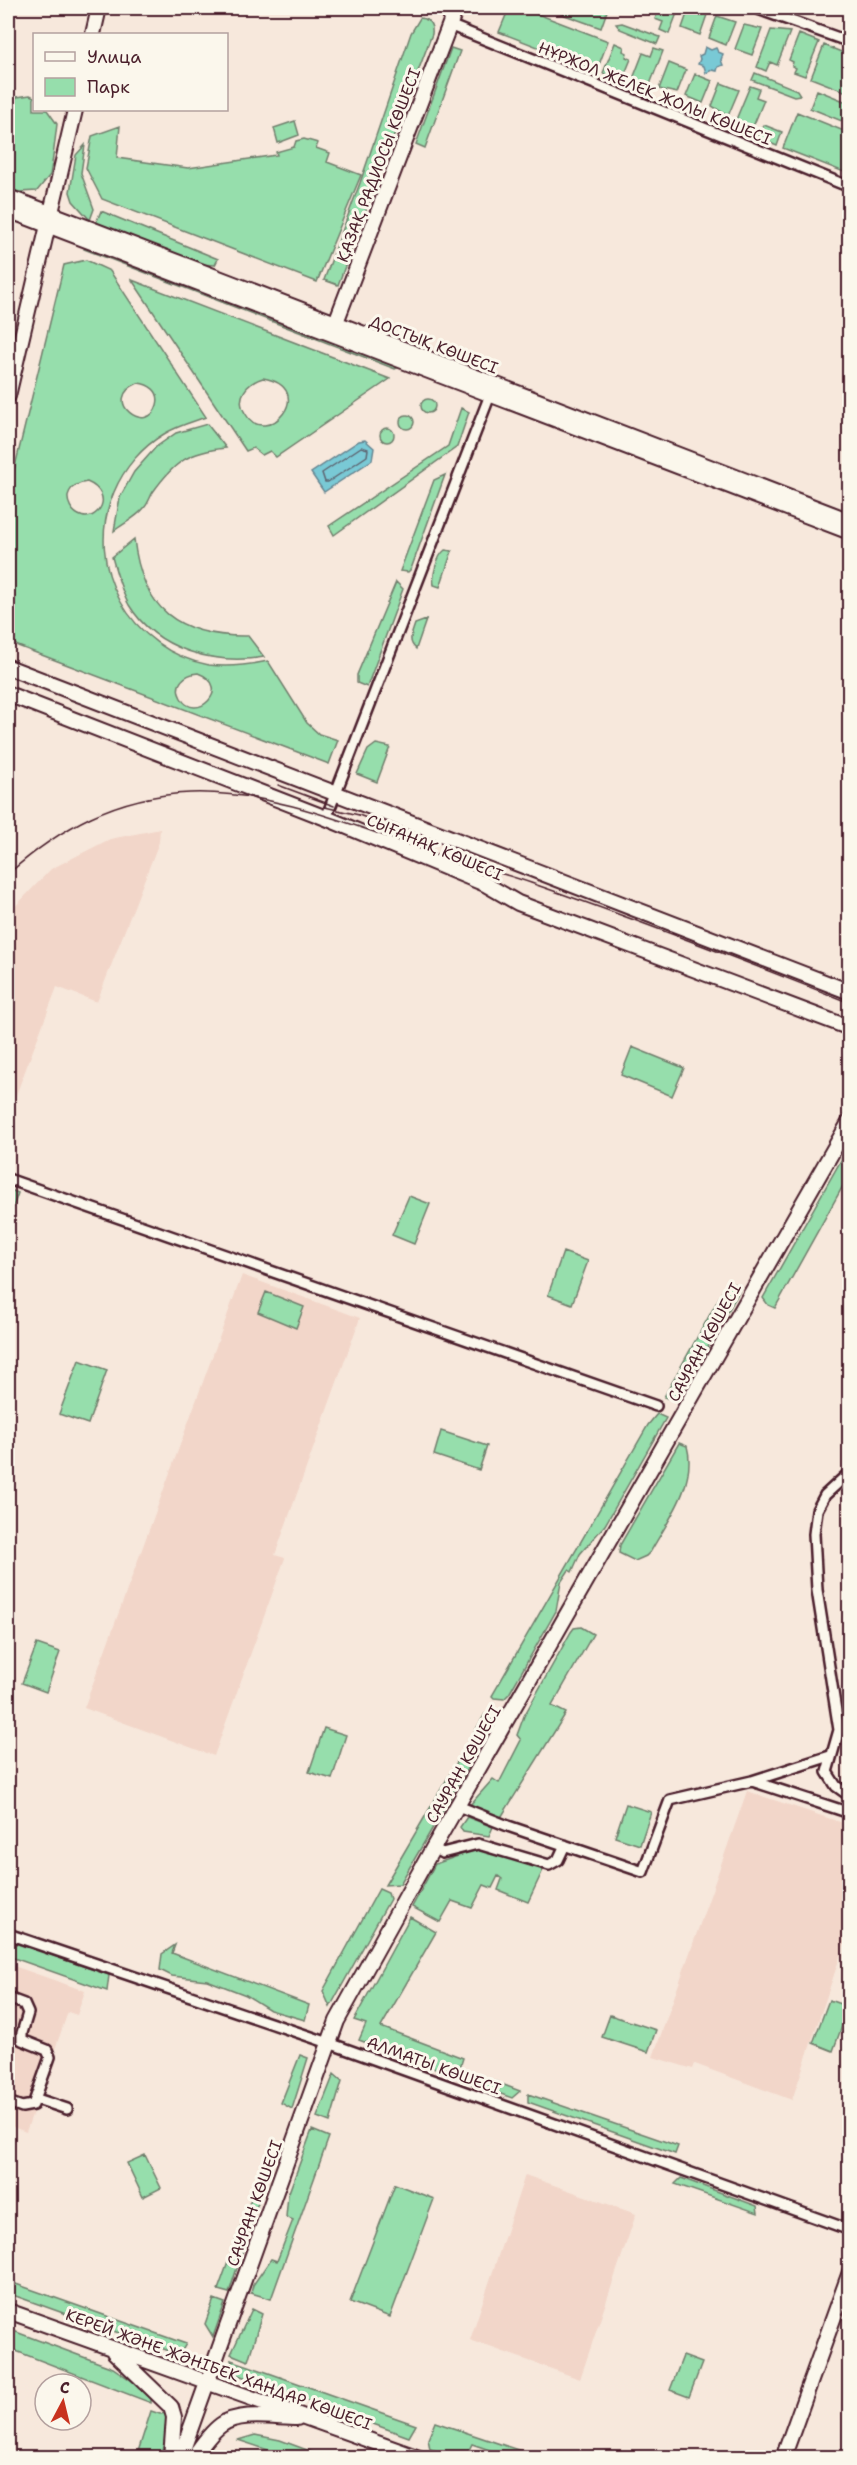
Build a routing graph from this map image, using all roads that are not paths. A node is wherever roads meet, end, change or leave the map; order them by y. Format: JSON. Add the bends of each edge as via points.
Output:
{"nodes":[{"id":1,"x":99,"y":8,"type":"edge"},
{"id":2,"x":456,"y":8,"type":"edge"},
{"id":3,"x":754,"y":8,"type":"edge"},
{"id":4,"x":449,"y":25,"type":"junction"},
{"id":5,"x":93,"y":33,"type":"edge"},
{"id":6,"x":849,"y":42,"type":"edge"},
{"id":7,"x":75,"y":111,"type":"edge"},
{"id":8,"x":849,"y":187,"type":"edge"},
{"id":9,"x":8,"y":197,"type":"edge"},
{"id":10,"x":8,"y":210,"type":"edge"},
{"id":11,"x":51,"y":220,"type":"junction"},
{"id":12,"x":333,"y":329,"type":"junction"},
{"id":13,"x":490,"y":395,"type":"junction"},
{"id":14,"x":8,"y":396,"type":"edge"},
{"id":15,"x":849,"y":521,"type":"edge"},
{"id":16,"x":849,"y":532,"type":"edge"},
{"id":17,"x":8,"y":667,"type":"edge"},
{"id":18,"x":8,"y":694,"type":"edge"},
{"id":19,"x":336,"y":794,"type":"junction"},
{"id":20,"x":326,"y":818,"type":"junction"},
{"id":21,"x":849,"y":992,"type":"edge"},
{"id":22,"x":849,"y":1028,"type":"edge"},
{"id":23,"x":849,"y":1121,"type":"edge"},
{"id":24,"x":8,"y":1179,"type":"edge"},
{"id":25,"x":656,"y":1407,"type":"dead end"},
{"id":26,"x":849,"y":1472,"type":"edge"},
{"id":27,"x":830,"y":1756,"type":"junction"},
{"id":28,"x":752,"y":1781,"type":"junction"},
{"id":29,"x":849,"y":1796,"type":"edge"},
{"id":30,"x":458,"y":1806,"type":"junction"},
{"id":31,"x":849,"y":1813,"type":"edge"},
{"id":32,"x":565,"y":1845,"type":"junction"},
{"id":33,"x":433,"y":1848,"type":"junction"},
{"id":34,"x":8,"y":1934,"type":"edge"},
{"id":35,"x":8,"y":1998,"type":"edge"},
{"id":36,"x":329,"y":2043,"type":"junction"},
{"id":37,"x":37,"y":2099,"type":"junction"},
{"id":38,"x":8,"y":2102,"type":"edge"},
{"id":39,"x":67,"y":2109,"type":"dead end"},
{"id":40,"x":849,"y":2230,"type":"edge"},
{"id":41,"x":849,"y":2272,"type":"edge"},
{"id":42,"x":8,"y":2311,"type":"edge"},
{"id":43,"x":108,"y":2346,"type":"junction"},
{"id":44,"x":207,"y":2382,"type":"junction"},
{"id":45,"x":309,"y":2419,"type":"junction"},
{"id":46,"x":171,"y":2457,"type":"edge"},
{"id":47,"x":180,"y":2457,"type":"edge"},
{"id":48,"x":193,"y":2457,"type":"edge"},
{"id":49,"x":419,"y":2457,"type":"edge"},
{"id":50,"x":783,"y":2457,"type":"edge"}],
"edges":[{"from":1,"to":5,"type":"street"},
{"from":2,"to":4,"type":"street","name":"ҚАЗАҚ РАДИОСЫ КӨШЕСІ"},
{"from":3,"to":6,"type":"street"},
{"from":4,"to":8,"type":"street","name":"НҰРЖОЛ ЖЕЛЕК ЖОЛЫ КӨШЕСІ"},
{"from":4,"to":12,"type":"street","name":"ҚАЗАҚ РАДИОСЫ КӨШЕСІ"},
{"from":7,"to":11,"type":"street"},
{"from":9,"to":11,"type":"street","name":"ДОСТЫҚ КӨШЕСІ"},
{"from":10,"to":11,"type":"street","name":"ДОСТЫҚ КӨШЕСІ"},
{"from":11,"to":12,"type":"street","name":"ДОСТЫҚ КӨШЕСІ"},
{"from":11,"to":14,"type":"street"},
{"from":12,"to":13,"type":"street","name":"ДОСТЫҚ КӨШЕСІ"},
{"from":12,"to":15,"type":"street","name":"ДОСТЫҚ КӨШЕСІ"},
{"from":13,"to":16,"type":"street","name":"ДОСТЫҚ КӨШЕСІ"},
{"from":13,"to":19,"type":"street"},
{"from":17,"to":19,"type":"street","name":"СЫҒАНАҚ КӨШЕСІ"},
{"from":18,"to":20,"type":"street","name":"СЫҒАНАҚ КӨШЕСІ"},
{"from":19,"to":20,"type":"street"},
{"from":19,"to":21,"type":"street","name":"СЫҒАНАҚ КӨШЕСІ"},
{"from":20,"to":22,"type":"street","name":"СЫҒАНАҚ КӨШЕСІ","via":[[485,884],[518,903]]},
{"from":23,"to":30,"type":"street","name":"САУРАН КӨШЕСІ"},
{"from":24,"to":25,"type":"street"},
{"from":26,"to":27,"type":"street","via":[[825,1495],[817,1510],[814,1534],[817,1590],[839,1730]]},
{"from":27,"to":28,"type":"street"},
{"from":27,"to":29,"type":"street","via":[[827,1772]]},
{"from":28,"to":31,"type":"street"},
{"from":28,"to":32,"type":"street","via":[[670,1800],[643,1872]]},
{"from":30,"to":32,"type":"street"},
{"from":30,"to":33,"type":"street","name":"САУРАН КӨШЕСІ"},
{"from":32,"to":33,"type":"street","via":[[558,1860],[549,1865],[477,1844],[442,1853]]},
{"from":33,"to":36,"type":"street","name":"САУРАН КӨШЕСІ","via":[[337,2021]]},
{"from":34,"to":36,"type":"street","name":"АЛМАТЫ КӨШЕСІ"},
{"from":35,"to":37,"type":"street","via":[[24,2004],[28,2013],[22,2040],[47,2050],[50,2057]]},
{"from":36,"to":40,"type":"street","name":"АЛМАТЫ КӨШЕСІ"},
{"from":36,"to":44,"type":"street","name":"САУРАН КӨШЕСІ"},
{"from":37,"to":38,"type":"street","via":[[33,2105],[22,2107]]},
{"from":37,"to":39,"type":"street"},
{"from":41,"to":50,"type":"street"},
{"from":42,"to":43,"type":"street","name":"КЕРЕЙ ЖӘНЕ ЖӘНІБЕК ХАНДАР КӨШЕСІ"},
{"from":43,"to":44,"type":"street","name":"КЕРЕЙ ЖӘНЕ ЖӘНІБЕК ХАНДАР КӨШЕСІ"},
{"from":43,"to":46,"type":"street","via":[[171,2407]]},
{"from":44,"to":45,"type":"street","name":"КЕРЕЙ ЖӘНЕ ЖӘНІБЕК ХАНДАР КӨШЕСІ"},
{"from":44,"to":47,"type":"street","name":"САУРАН КӨШЕСІ"},
{"from":45,"to":48,"type":"street","via":[[242,2418],[224,2423]]},
{"from":45,"to":49,"type":"street","name":"КЕРЕЙ ЖӘНЕ ЖӘНІБЕК ХАНДАР КӨШЕСІ"}]}
